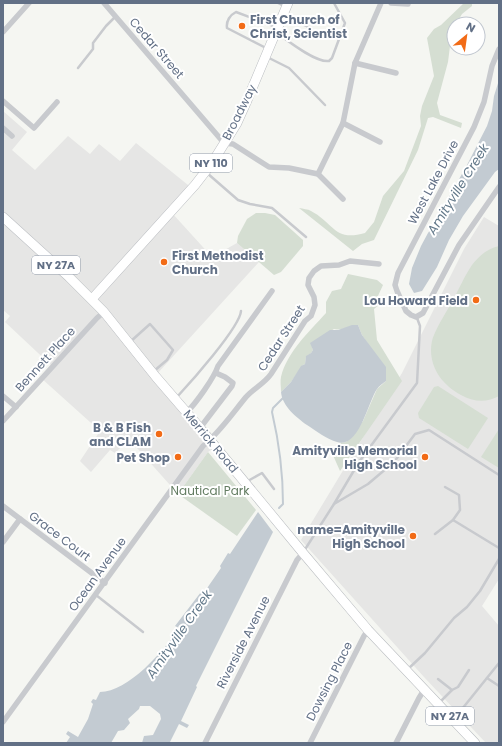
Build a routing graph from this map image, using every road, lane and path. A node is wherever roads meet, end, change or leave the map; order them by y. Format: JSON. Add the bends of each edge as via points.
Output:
{"nodes":[{"id":1,"x":29,"y":3,"type":"edge"},
{"id":2,"x":104,"y":3,"type":"edge"},
{"id":3,"x":334,"y":3,"type":"edge"},
{"id":4,"x":381,"y":3,"type":"edge"},
{"id":5,"x":391,"y":3,"type":"edge"},
{"id":6,"x":408,"y":4,"type":"dead end"},
{"id":7,"x":283,"y":7,"type":"edge"},
{"id":8,"x":116,"y":16,"type":"junction"},
{"id":9,"x":311,"y":28,"type":"dead end"},
{"id":10,"x":276,"y":30,"type":"junction"},
{"id":11,"x":3,"y":32,"type":"edge"},
{"id":12,"x":499,"y":50,"type":"edge"},
{"id":13,"x":267,"y":53,"type":"junction"},
{"id":14,"x":355,"y":63,"type":"junction"},
{"id":15,"x":78,"y":68,"type":"dead end"},
{"id":16,"x":396,"y":73,"type":"dead end"},
{"id":17,"x":3,"y":102,"type":"edge"},
{"id":18,"x":57,"y":102,"type":"dead end"},
{"id":19,"x":325,"y":105,"type":"dead end"},
{"id":20,"x":343,"y":123,"type":"junction"},
{"id":21,"x":3,"y":128,"type":"edge"},
{"id":22,"x":12,"y":136,"type":"dead end"},
{"id":23,"x":380,"y":142,"type":"dead end"},
{"id":24,"x":224,"y":143,"type":"junction"},
{"id":25,"x":205,"y":172,"type":"junction"},
{"id":26,"x":318,"y":174,"type":"junction"},
{"id":27,"x":499,"y":187,"type":"edge"},
{"id":28,"x":343,"y":199,"type":"dead end"},
{"id":29,"x":3,"y":217,"type":"edge"},
{"id":30,"x":306,"y":237,"type":"dead end"},
{"id":31,"x":379,"y":264,"type":"dead end"},
{"id":32,"x":272,"y":291,"type":"dead end"},
{"id":33,"x":92,"y":299,"type":"junction"},
{"id":34,"x":241,"y":311,"type":"dead end"},
{"id":35,"x":104,"y":312,"type":"junction"},
{"id":36,"x":416,"y":317,"type":"junction"},
{"id":37,"x":128,"y":344,"type":"junction"},
{"id":38,"x":152,"y":373,"type":"junction"},
{"id":39,"x":216,"y":373,"type":"junction"},
{"id":40,"x":3,"y":396,"type":"edge"},
{"id":41,"x":175,"y":399,"type":"junction"},
{"id":42,"x":16,"y":407,"type":"junction"},
{"id":43,"x":186,"y":412,"type":"junction"},
{"id":44,"x":3,"y":421,"type":"edge"},
{"id":45,"x":200,"y":428,"type":"junction"},
{"id":46,"x":210,"y":440,"type":"junction"},
{"id":47,"x":499,"y":475,"type":"edge"},
{"id":48,"x":246,"y":483,"type":"junction"},
{"id":49,"x":445,"y":487,"type":"dead end"},
{"id":50,"x":274,"y":489,"type":"dead end"},
{"id":51,"x":334,"y":504,"type":"junction"},
{"id":52,"x":3,"y":506,"type":"edge"},
{"id":53,"x":20,"y":519,"type":"junction"},
{"id":54,"x":453,"y":520,"type":"junction"},
{"id":55,"x":435,"y":534,"type":"dead end"},
{"id":56,"x":3,"y":542,"type":"edge"},
{"id":57,"x":499,"y":548,"type":"edge"},
{"id":58,"x":302,"y":553,"type":"junction"},
{"id":59,"x":499,"y":559,"type":"edge"},
{"id":60,"x":105,"y":583,"type":"junction"},
{"id":61,"x":96,"y":596,"type":"junction"},
{"id":62,"x":368,"y":630,"type":"junction"},
{"id":63,"x":143,"y":632,"type":"dead end"},
{"id":64,"x":499,"y":663,"type":"edge"},
{"id":65,"x":469,"y":670,"type":"dead end"},
{"id":66,"x":406,"y":671,"type":"junction"},
{"id":67,"x":487,"y":678,"type":"junction"},
{"id":68,"x":438,"y":679,"type":"dead end"},
{"id":69,"x":499,"y":686,"type":"edge"},
{"id":70,"x":424,"y":690,"type":"junction"},
{"id":71,"x":452,"y":690,"type":"junction"},
{"id":72,"x":438,"y":704,"type":"junction"},
{"id":73,"x":453,"y":720,"type":"junction"},
{"id":74,"x":3,"y":722,"type":"edge"},
{"id":75,"x":205,"y":743,"type":"edge"},
{"id":76,"x":310,"y":743,"type":"edge"},
{"id":77,"x":396,"y":743,"type":"edge"},
{"id":78,"x":475,"y":743,"type":"edge"}],
"edges":[{"from":1,"to":11,"type":"street"},
{"from":2,"to":8,"type":"street","name":"Cedar Street"},
{"from":3,"to":10,"type":"lane","via":[[345,26],[329,61],[322,61],[290,43]]},
{"from":4,"to":14,"type":"street"},
{"from":5,"to":6,"type":"street"},
{"from":7,"to":9,"type":"lane"},
{"from":7,"to":10,"type":"main road","name":"Broadway","number":"NY 110"},
{"from":8,"to":15,"type":"lane","via":[[93,43],[93,49]]},
{"from":8,"to":24,"type":"street","name":"Cedar Street"},
{"from":10,"to":13,"type":"main road","name":"Broadway","number":"NY 110"},
{"from":10,"to":13,"type":"lane","via":[[236,12],[228,20],[227,28]]},
{"from":12,"to":36,"type":"street","name":"West Lake Drive","via":[[474,127],[398,273],[396,291],[406,311]]},
{"from":13,"to":19,"type":"lane","via":[[289,68]]},
{"from":13,"to":24,"type":"main road","name":"Broadway","number":"NY 110","via":[[237,123]]},
{"from":14,"to":16,"type":"street"},
{"from":14,"to":20,"type":"street"},
{"from":17,"to":18,"type":"street","via":[[34,128]]},
{"from":20,"to":23,"type":"street"},
{"from":20,"to":26,"type":"street"},
{"from":21,"to":22,"type":"street"},
{"from":24,"to":25,"type":"main road","name":"Broadway","number":"NY 110"},
{"from":24,"to":26,"type":"street","via":[[233,144],[269,167]]},
{"from":25,"to":30,"type":"lane","via":[[238,200],[272,208]]},
{"from":25,"to":33,"type":"main road","name":"Broadway","number":"NY 110"},
{"from":26,"to":28,"type":"street"},
{"from":27,"to":36,"type":"street","via":[[460,245],[424,313]]},
{"from":29,"to":33,"type":"main road","name":"Merrick Road","number":"NY 27A"},
{"from":31,"to":46,"type":"street","name":"Cedar Street","via":[[350,261],[339,265],[321,266],[314,271],[308,285],[315,305],[310,316],[266,381],[247,397]]},
{"from":32,"to":39,"type":"street","via":[[218,366]]},
{"from":33,"to":35,"type":"main road","name":"Merrick Road","number":"NY 27A"},
{"from":34,"to":41,"type":"lane","via":[[238,322],[230,333]]},
{"from":35,"to":37,"type":"main road","name":"Merrick Road","number":"NY 27A"},
{"from":35,"to":42,"type":"street","name":"Bennett Place"},
{"from":36,"to":51,"type":"lane","via":[[420,326],[417,383],[359,462]]},
{"from":37,"to":38,"type":"main road","name":"Merrick Road","number":"NY 27A"},
{"from":37,"to":38,"type":"lane","via":[[150,324],[173,350],[167,360]]},
{"from":38,"to":41,"type":"main road","name":"Merrick Road","number":"NY 27A"},
{"from":39,"to":43,"type":"street"},
{"from":39,"to":45,"type":"street","via":[[233,383]]},
{"from":40,"to":42,"type":"street"},
{"from":41,"to":43,"type":"main road","name":"Merrick Road","number":"NY 27A"},
{"from":42,"to":44,"type":"street","name":"Bennett Place"},
{"from":43,"to":45,"type":"main road","name":"Merrick Road","number":"NY 27A"},
{"from":45,"to":46,"type":"main road","name":"Merrick Road","number":"NY 27A"},
{"from":46,"to":48,"type":"main road","name":"Merrick Road","number":"NY 27A"},
{"from":46,"to":60,"type":"street","name":"Ocean Avenue"},
{"from":47,"to":51,"type":"lane","via":[[429,430],[416,434],[394,462],[368,484]]},
{"from":48,"to":50,"type":"lane","via":[[262,473]]},
{"from":48,"to":58,"type":"main road","name":"Merrick Road","number":"NY 27A"},
{"from":49,"to":54,"type":"lane","via":[[459,495],[460,510]]},
{"from":51,"to":58,"type":"lane"},
{"from":52,"to":53,"type":"street","name":"Grace Court"},
{"from":53,"to":56,"type":"street"},
{"from":53,"to":60,"type":"street","name":"Grace Court"},
{"from":54,"to":55,"type":"lane"},
{"from":54,"to":57,"type":"lane"},
{"from":58,"to":62,"type":"main road","name":"Merrick Road","number":"NY 27A"},
{"from":58,"to":75,"type":"street","name":"Riverside Avenue"},
{"from":59,"to":66,"type":"lane","via":[[467,607]]},
{"from":60,"to":61,"type":"street","name":"Ocean Avenue"},
{"from":61,"to":63,"type":"lane"},
{"from":61,"to":74,"type":"street","name":"Ocean Avenue"},
{"from":62,"to":66,"type":"main road","name":"Merrick Road","number":"NY 27A"},
{"from":62,"to":76,"type":"street","name":"Dowsing Place"},
{"from":64,"to":67,"type":"lane"},
{"from":65,"to":71,"type":"lane","via":[[458,687]]},
{"from":66,"to":70,"type":"main road","name":"Merrick Road","number":"NY 27A"},
{"from":67,"to":69,"type":"lane"},
{"from":67,"to":73,"type":"lane"},
{"from":68,"to":71,"type":"lane"},
{"from":70,"to":72,"type":"main road","name":"Merrick Road","number":"NY 27A"},
{"from":70,"to":77,"type":"street"},
{"from":71,"to":72,"type":"lane"},
{"from":72,"to":73,"type":"main road","name":"Merrick Road","number":"NY 27A"},
{"from":73,"to":78,"type":"main road","name":"Merrick Road","number":"NY 27A"}]}
